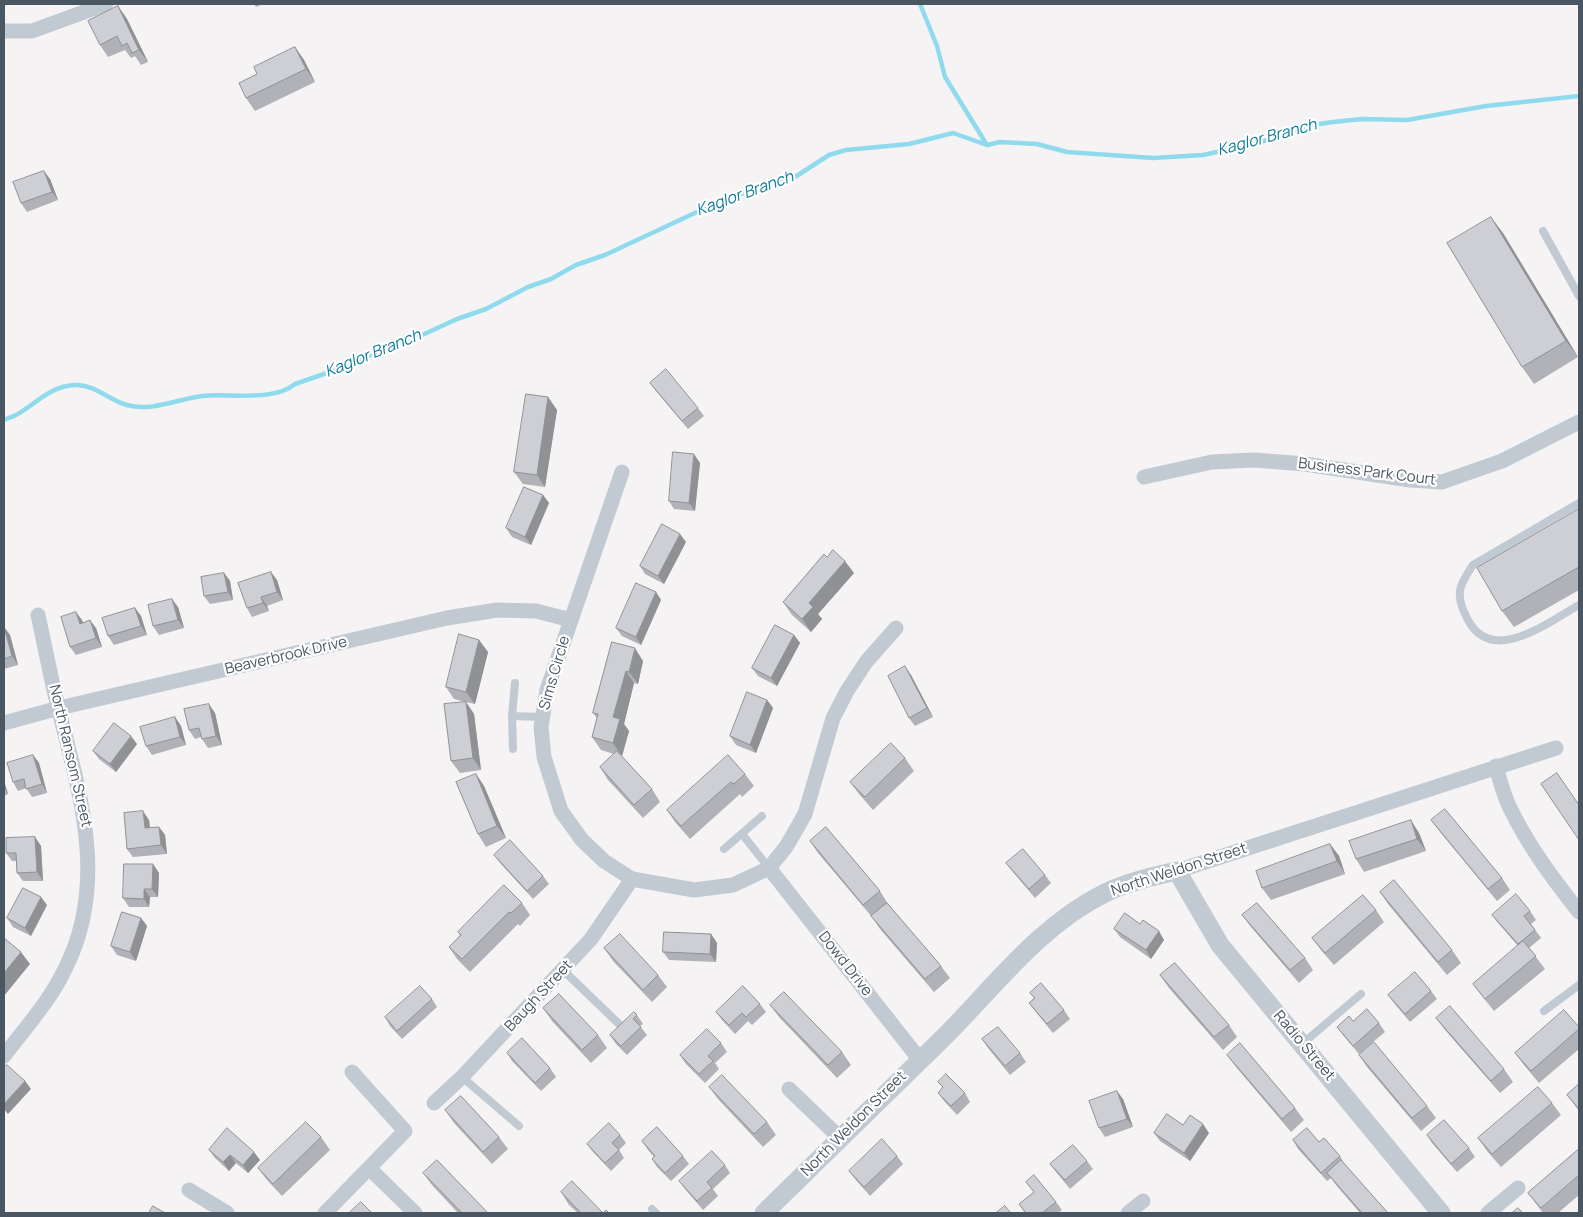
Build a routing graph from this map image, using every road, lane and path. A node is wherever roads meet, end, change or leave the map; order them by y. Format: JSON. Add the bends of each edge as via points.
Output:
{"nodes":[{"id":1,"x":106,"y":4,"type":"edge"},
{"id":2,"x":4,"y":31,"type":"edge"},
{"id":3,"x":1543,"y":231,"type":"dead end"},
{"id":4,"x":1579,"y":296,"type":"edge"},
{"id":5,"x":1579,"y":422,"type":"edge"},
{"id":6,"x":622,"y":472,"type":"dead end"},
{"id":7,"x":1144,"y":477,"type":"dead end"},
{"id":8,"x":1579,"y":503,"type":"edge"},
{"id":9,"x":1579,"y":605,"type":"edge"},
{"id":10,"x":38,"y":615,"type":"dead end"},
{"id":11,"x":571,"y":620,"type":"junction"},
{"id":12,"x":896,"y":628,"type":"dead end"},
{"id":13,"x":515,"y":683,"type":"dead end"},
{"id":14,"x":59,"y":708,"type":"junction"},
{"id":15,"x":512,"y":716,"type":"junction"},
{"id":16,"x":542,"y":717,"type":"junction"},
{"id":17,"x":4,"y":723,"type":"edge"},
{"id":18,"x":1556,"y":748,"type":"dead end"},
{"id":19,"x":513,"y":749,"type":"dead end"},
{"id":20,"x":1496,"y":766,"type":"junction"},
{"id":21,"x":762,"y":816,"type":"dead end"},
{"id":22,"x":742,"y":834,"type":"junction"},
{"id":23,"x":724,"y":849,"type":"dead end"},
{"id":24,"x":769,"y":868,"type":"junction"},
{"id":25,"x":1177,"y":871,"type":"junction"},
{"id":26,"x":632,"y":879,"type":"junction"},
{"id":27,"x":1579,"y":912,"type":"edge"},
{"id":28,"x":563,"y":970,"type":"junction"},
{"id":29,"x":1579,"y":985,"type":"edge"},
{"id":30,"x":1361,"y":994,"type":"dead end"},
{"id":31,"x":1544,"y":1011,"type":"dead end"},
{"id":32,"x":620,"y":1025,"type":"edge"},
{"id":33,"x":1302,"y":1044,"type":"junction"},
{"id":34,"x":4,"y":1056,"type":"edge"},
{"id":35,"x":920,"y":1060,"type":"junction"},
{"id":36,"x":352,"y":1072,"type":"dead end"},
{"id":37,"x":462,"y":1077,"type":"junction"},
{"id":38,"x":789,"y":1089,"type":"dead end"},
{"id":39,"x":434,"y":1102,"type":"dead end"},
{"id":40,"x":519,"y":1126,"type":"dead end"},
{"id":41,"x":840,"y":1138,"type":"junction"},
{"id":42,"x":369,"y":1168,"type":"junction"},
{"id":43,"x":1518,"y":1188,"type":"dead end"},
{"id":44,"x":189,"y":1190,"type":"dead end"},
{"id":45,"x":1143,"y":1201,"type":"dead end"},
{"id":46,"x":773,"y":1210,"type":"edge"},
{"id":47,"x":228,"y":1213,"type":"edge"},
{"id":48,"x":325,"y":1213,"type":"edge"},
{"id":49,"x":415,"y":1213,"type":"edge"},
{"id":50,"x":1128,"y":1213,"type":"edge"},
{"id":51,"x":1442,"y":1213,"type":"edge"},
{"id":52,"x":1488,"y":1213,"type":"edge"}],
"edges":[{"from":1,"to":2,"type":"street","via":[[32,31]]},
{"from":3,"to":4,"type":"lane"},
{"from":5,"to":7,"type":"street","name":"Business Park Court","via":[[1502,461],[1442,482],[1254,460],[1212,462]]},
{"from":6,"to":11,"type":"street","name":"Sims Circle"},
{"from":8,"to":9,"type":"lane","via":[[1473,565],[1463,580],[1459,601],[1470,627],[1487,639],[1502,642],[1519,638]]},
{"from":10,"to":14,"type":"street","name":"North Ransom Street"},
{"from":11,"to":14,"type":"street","name":"Beaverbrook Drive","via":[[536,611],[497,610],[447,618]]},
{"from":11,"to":16,"type":"street","name":"Sims Circle","via":[[547,690]]},
{"from":12,"to":24,"type":"street","name":"Sims Circle","via":[[866,662],[847,691],[833,718],[806,814]]},
{"from":13,"to":15,"type":"lane"},
{"from":14,"to":17,"type":"street","name":"Beaverbrook Drive"},
{"from":14,"to":34,"type":"street","name":"North Ransom Street","via":[[86,823],[89,848],[87,898],[75,946],[65,970],[39,1011]]},
{"from":15,"to":16,"type":"lane"},
{"from":15,"to":19,"type":"lane"},
{"from":16,"to":26,"type":"street","name":"Sims Circle","via":[[544,757],[561,811],[582,840],[604,861]]},
{"from":18,"to":20,"type":"street","name":"North Weldon Street"},
{"from":20,"to":25,"type":"street","name":"North Weldon Street"},
{"from":20,"to":27,"type":"street","via":[[1510,808],[1527,840]]},
{"from":21,"to":22,"type":"lane"},
{"from":22,"to":23,"type":"lane"},
{"from":22,"to":24,"type":"lane"},
{"from":24,"to":26,"type":"street","name":"Sims Circle","via":[[733,885],[694,890]]},
{"from":24,"to":35,"type":"street","name":"Dowd Drive"},
{"from":25,"to":33,"type":"street","name":"Radio Street","via":[[1220,945]]},
{"from":25,"to":35,"type":"street","name":"North Weldon Street","via":[[1106,892],[1063,918]]},
{"from":26,"to":28,"type":"street","name":"Baugh Street","via":[[591,939]]},
{"from":28,"to":32,"type":"lane"},
{"from":28,"to":37,"type":"street","name":"Baugh Street"},
{"from":29,"to":31,"type":"lane"},
{"from":30,"to":33,"type":"lane"},
{"from":33,"to":51,"type":"street","name":"Radio Street"},
{"from":35,"to":41,"type":"street","name":"North Weldon Street"},
{"from":36,"to":42,"type":"street","via":[[406,1131]]},
{"from":37,"to":39,"type":"street","name":"Baugh Street"},
{"from":37,"to":40,"type":"lane"},
{"from":38,"to":41,"type":"street"},
{"from":41,"to":46,"type":"street","name":"North Weldon Street"},
{"from":42,"to":48,"type":"street"},
{"from":42,"to":49,"type":"street"},
{"from":43,"to":52,"type":"street"},
{"from":44,"to":47,"type":"street"},
{"from":45,"to":50,"type":"street"}]}
